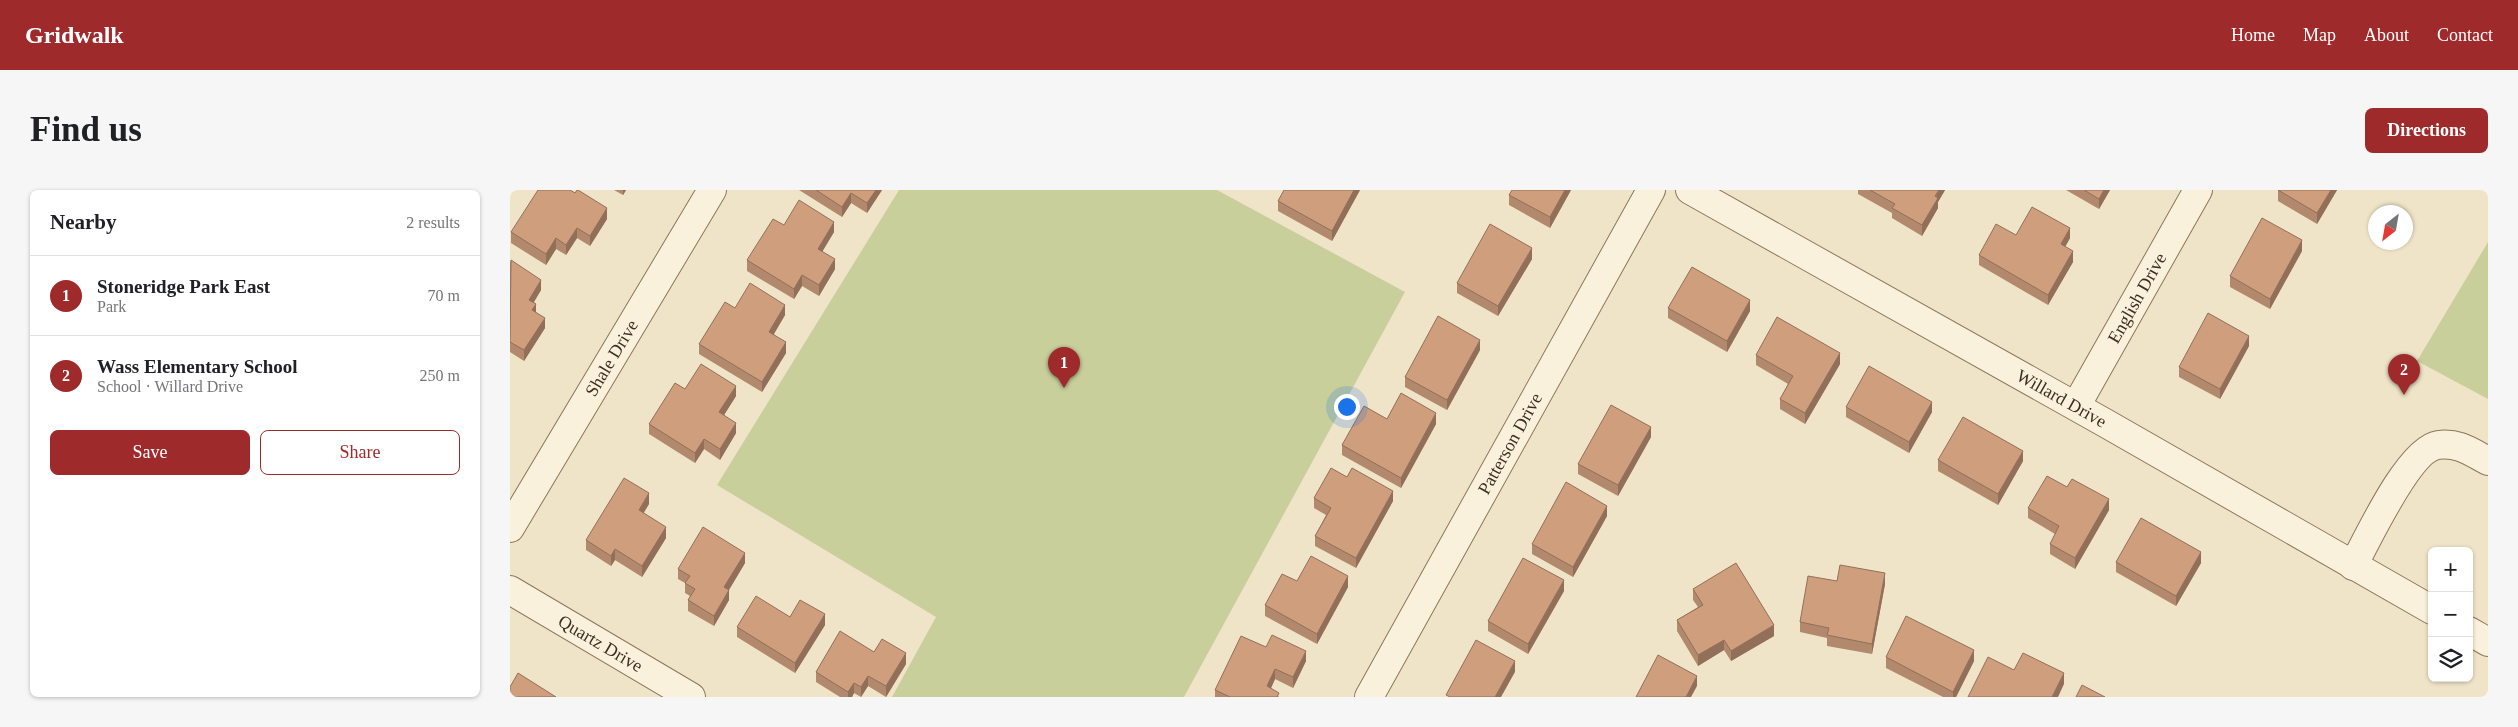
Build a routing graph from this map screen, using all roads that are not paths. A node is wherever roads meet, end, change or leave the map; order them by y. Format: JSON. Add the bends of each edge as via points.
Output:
{"nodes":[{"id":1,"x":712,"y":190,"type":"edge"},
{"id":2,"x":1651,"y":190,"type":"edge"},
{"id":3,"x":1690,"y":190,"type":"edge"},
{"id":4,"x":2198,"y":190,"type":"edge"},
{"id":5,"x":2076,"y":406,"type":"junction"},
{"id":6,"x":2488,"y":462,"type":"edge"},
{"id":7,"x":510,"y":528,"type":"edge"},
{"id":8,"x":2353,"y":566,"type":"junction"},
{"id":9,"x":510,"y":590,"type":"edge"},
{"id":10,"x":2428,"y":608,"type":"edge"},
{"id":11,"x":2473,"y":633,"type":"edge"},
{"id":12,"x":2488,"y":642,"type":"edge"},
{"id":13,"x":690,"y":697,"type":"edge"},
{"id":14,"x":1368,"y":697,"type":"edge"}],
"edges":[{"from":1,"to":7,"type":"street","name":"Shale Drive"},
{"from":2,"to":14,"type":"street","name":"Patterson Drive"},
{"from":3,"to":5,"type":"street","name":"Willard Drive"},
{"from":4,"to":5,"type":"street","name":"English Drive"},
{"from":5,"to":8,"type":"street","name":"Willard Drive"},
{"from":6,"to":8,"type":"street","via":[[2459,445],[2426,448],[2404,476]]},
{"from":8,"to":10,"type":"street","name":"Willard Drive"},
{"from":9,"to":13,"type":"street","name":"Quartz Drive"},
{"from":11,"to":12,"type":"street"}]}
